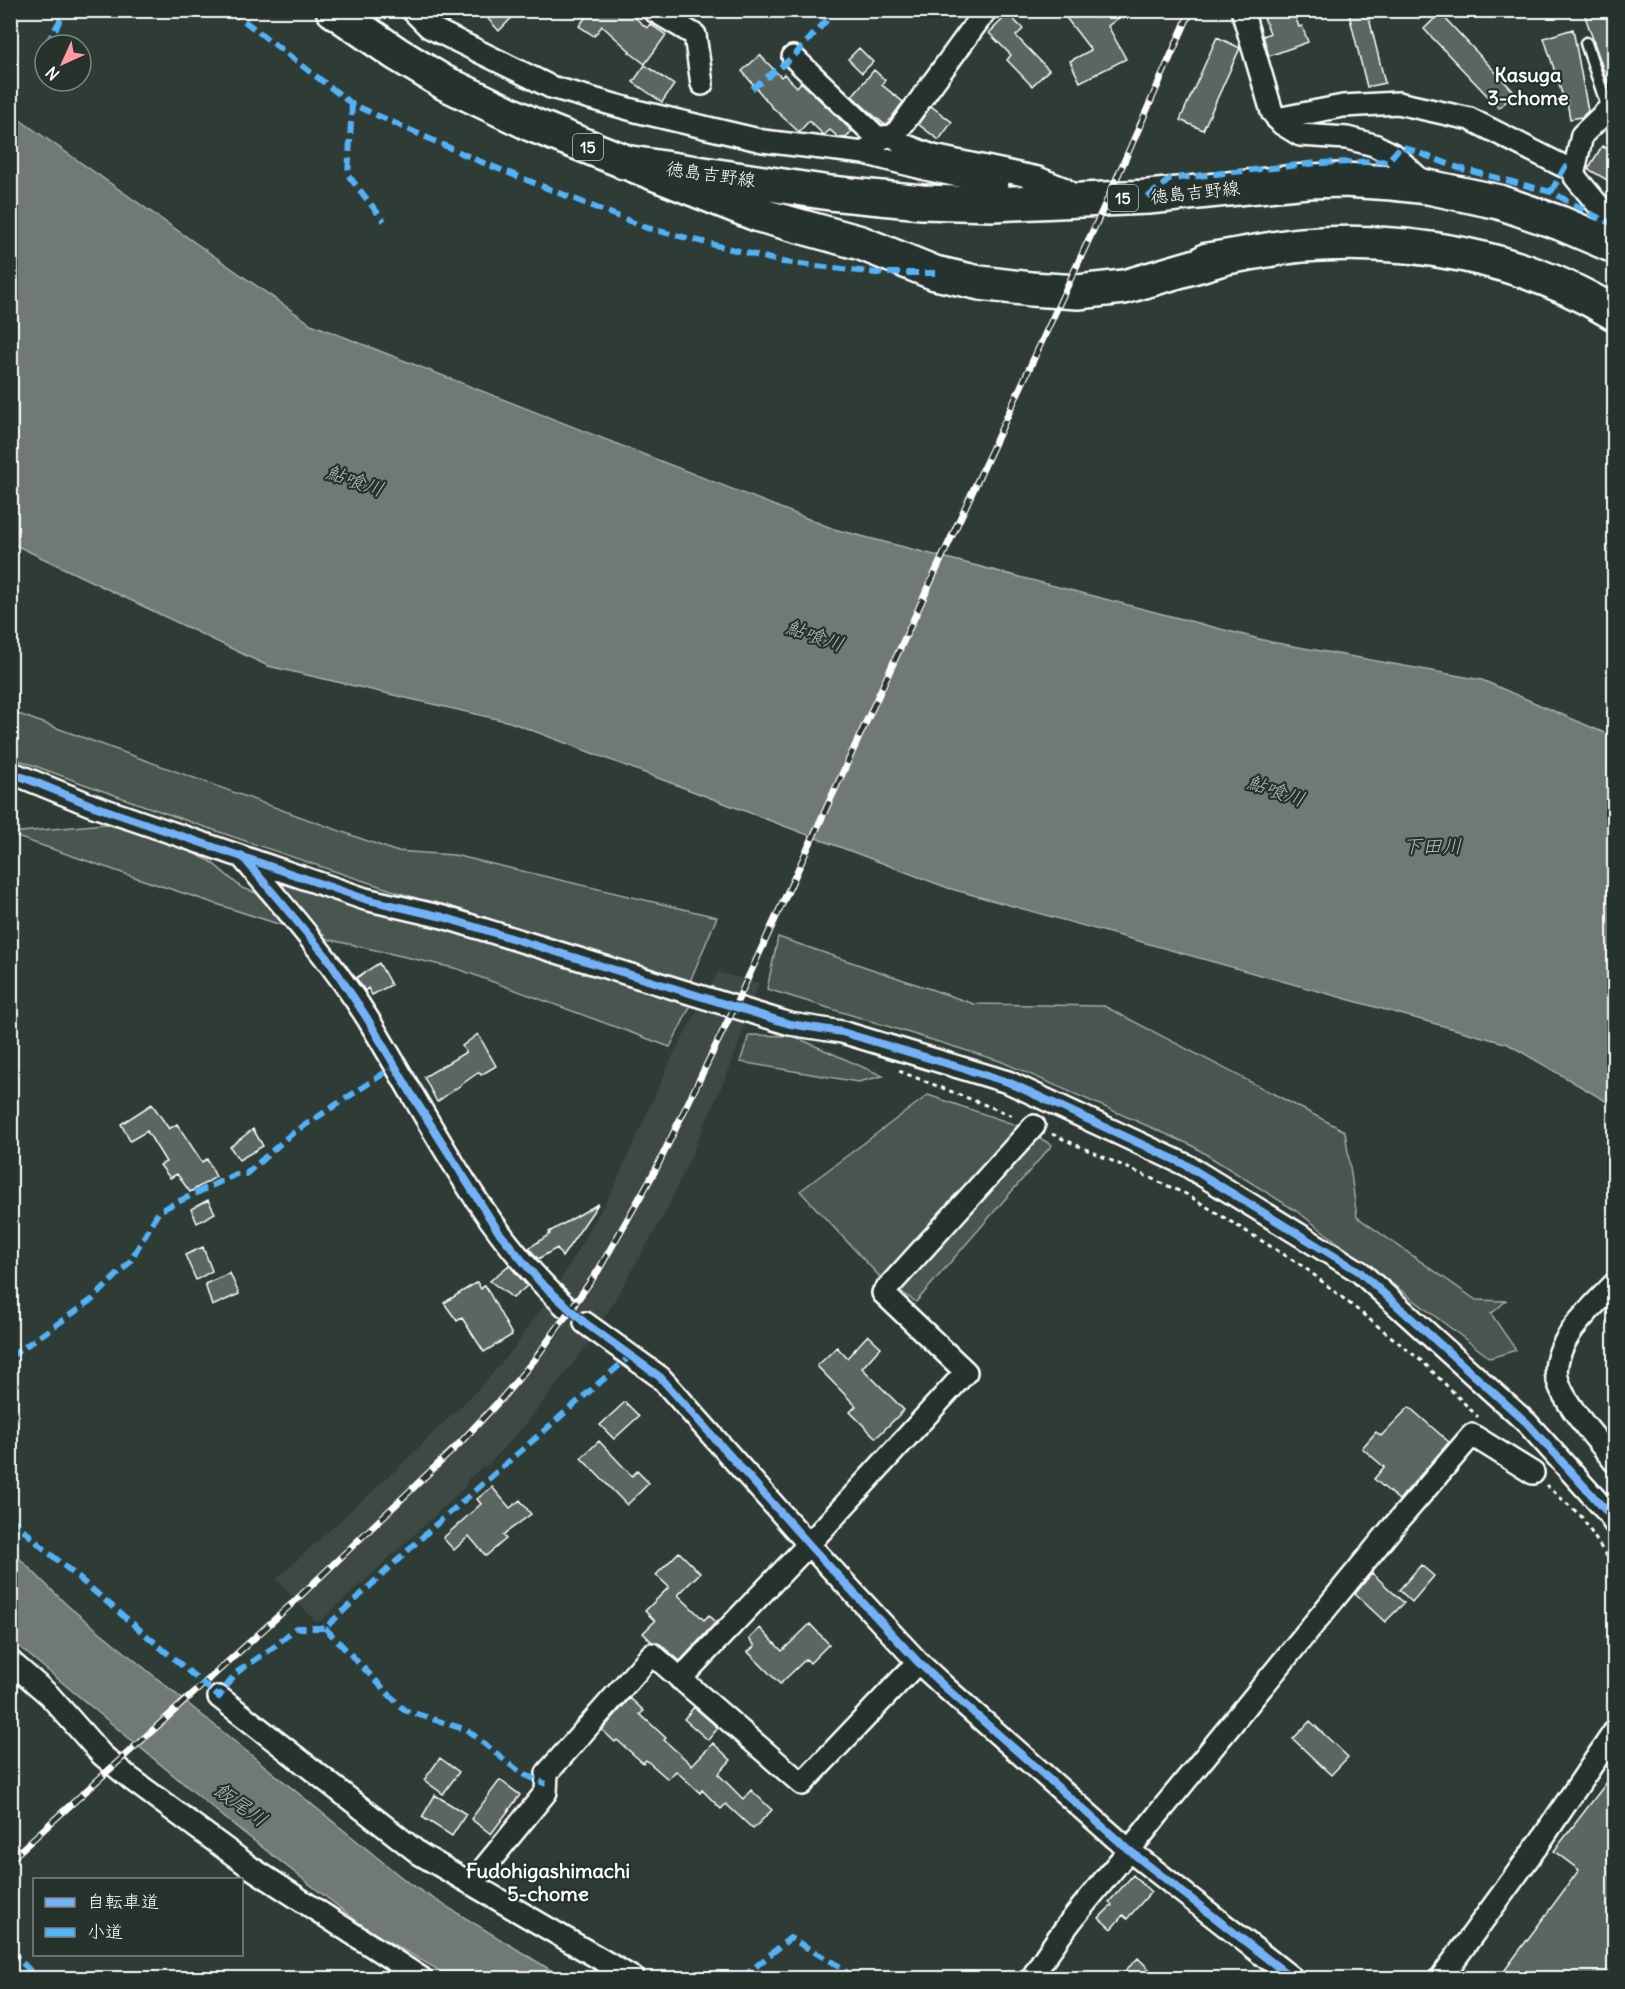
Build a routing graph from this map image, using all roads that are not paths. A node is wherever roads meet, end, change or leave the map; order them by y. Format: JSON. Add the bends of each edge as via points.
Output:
{"nodes":[{"id":1,"x":333,"y":10,"type":"edge"},
{"id":2,"x":412,"y":10,"type":"edge"},
{"id":3,"x":653,"y":10,"type":"edge"},
{"id":4,"x":987,"y":10,"type":"edge"},
{"id":5,"x":1242,"y":10,"type":"edge"},
{"id":6,"x":1586,"y":43,"type":"dead end"},
{"id":7,"x":793,"y":57,"type":"dead end"},
{"id":8,"x":702,"y":84,"type":"dead end"},
{"id":9,"x":1611,"y":106,"type":"edge"},
{"id":10,"x":1277,"y":119,"type":"junction"},
{"id":11,"x":879,"y":143,"type":"junction"},
{"id":12,"x":624,"y":162,"type":"junction"},
{"id":13,"x":1563,"y":166,"type":"dead end"},
{"id":14,"x":1038,"y":178,"type":"junction"},
{"id":15,"x":1428,"y":187,"type":"junction"},
{"id":16,"x":1078,"y":200,"type":"junction"},
{"id":17,"x":1614,"y":224,"type":"edge"},
{"id":18,"x":1614,"y":246,"type":"edge"},
{"id":19,"x":1614,"y":313,"type":"edge"},
{"id":20,"x":10,"y":772,"type":"edge"},
{"id":21,"x":242,"y":856,"type":"junction"},
{"id":22,"x":1034,"y":1126,"type":"road end"},
{"id":23,"x":1614,"y":1284,"type":"edge"},
{"id":24,"x":565,"y":1306,"type":"dead end"},
{"id":25,"x":585,"y":1323,"type":"dead end"},
{"id":26,"x":1614,"y":1461,"type":"edge"},
{"id":27,"x":1533,"y":1473,"type":"road end"},
{"id":28,"x":1614,"y":1523,"type":"edge"},
{"id":29,"x":809,"y":1544,"type":"junction"},
{"id":30,"x":10,"y":1661,"type":"edge"},
{"id":31,"x":918,"y":1662,"type":"junction"},
{"id":32,"x":680,"y":1678,"type":"junction"},
{"id":33,"x":219,"y":1697,"type":"dead end"},
{"id":34,"x":1614,"y":1732,"type":"edge"},
{"id":35,"x":1130,"y":1851,"type":"junction"},
{"id":36,"x":471,"y":1884,"type":"junction"},
{"id":37,"x":421,"y":1978,"type":"edge"},
{"id":38,"x":633,"y":1978,"type":"edge"},
{"id":39,"x":1032,"y":1978,"type":"edge"},
{"id":40,"x":1292,"y":1978,"type":"edge"},
{"id":41,"x":1441,"y":1978,"type":"edge"}],
"edges":[{"from":1,"to":12,"type":"main road","name":"徳島吉野線","number":"15","via":[[445,83]]},
{"from":2,"to":11,"type":"street","via":[[429,27],[551,87],[763,141]]},
{"from":3,"to":8,"type":"street","via":[[695,35]]},
{"from":4,"to":11,"type":"street"},
{"from":5,"to":10,"type":"street"},
{"from":6,"to":9,"type":"lane"},
{"from":7,"to":11,"type":"street"},
{"from":9,"to":17,"type":"street","via":[[1582,135],[1574,171]]},
{"from":10,"to":13,"type":"street","via":[[1343,106],[1398,103],[1470,119]]},
{"from":10,"to":15,"type":"street","via":[[1300,135],[1347,138],[1374,145],[1394,155]]},
{"from":11,"to":14,"type":"street","via":[[904,145],[933,156]]},
{"from":11,"to":14,"type":"street","via":[[919,168],[1014,183]]},
{"from":12,"to":16,"type":"main road","name":"徳島吉野線","number":"15","via":[[830,193],[922,202]]},
{"from":12,"to":19,"type":"main road","name":"徳島吉野線","number":"15","via":[[759,215],[861,243],[935,273],[980,283],[1078,292],[1124,287],[1227,257],[1300,245],[1392,244],[1493,261],[1537,275]]},
{"from":14,"to":16,"type":"street","via":[[1064,188]]},
{"from":15,"to":16,"type":"main road","name":"徳島吉野線","number":"15","via":[[1307,181]]},
{"from":15,"to":18,"type":"main road","name":"徳島吉野線","number":"15","via":[[1499,202]]},
{"from":20,"to":21,"type":"street","via":[[91,805]]},
{"from":21,"to":24,"type":"street","via":[[326,956],[498,1231]]},
{"from":21,"to":28,"type":"street","via":[[365,899],[444,917],[790,1024],[842,1032],[1008,1082],[1186,1165],[1360,1272],[1527,1423]]},
{"from":22,"to":29,"type":"street","via":[[883,1293],[966,1372]]},
{"from":23,"to":26,"type":"street","via":[[1562,1348],[1557,1380],[1566,1399]]},
{"from":25,"to":29,"type":"street","via":[[660,1377]]},
{"from":27,"to":35,"type":"street","via":[[1472,1435]]},
{"from":29,"to":31,"type":"street"},
{"from":29,"to":32,"type":"street"},
{"from":30,"to":37,"type":"street","via":[[48,1695],[102,1755],[131,1779],[250,1867]]},
{"from":31,"to":32,"type":"street","via":[[802,1784]]},
{"from":31,"to":35,"type":"street"},
{"from":32,"to":36,"type":"street","via":[[652,1654],[547,1773],[546,1792]]},
{"from":33,"to":36,"type":"street","via":[[420,1854]]},
{"from":34,"to":41,"type":"street"},
{"from":35,"to":39,"type":"street","via":[[1065,1928]]},
{"from":35,"to":40,"type":"street"},
{"from":36,"to":38,"type":"street"}]}
